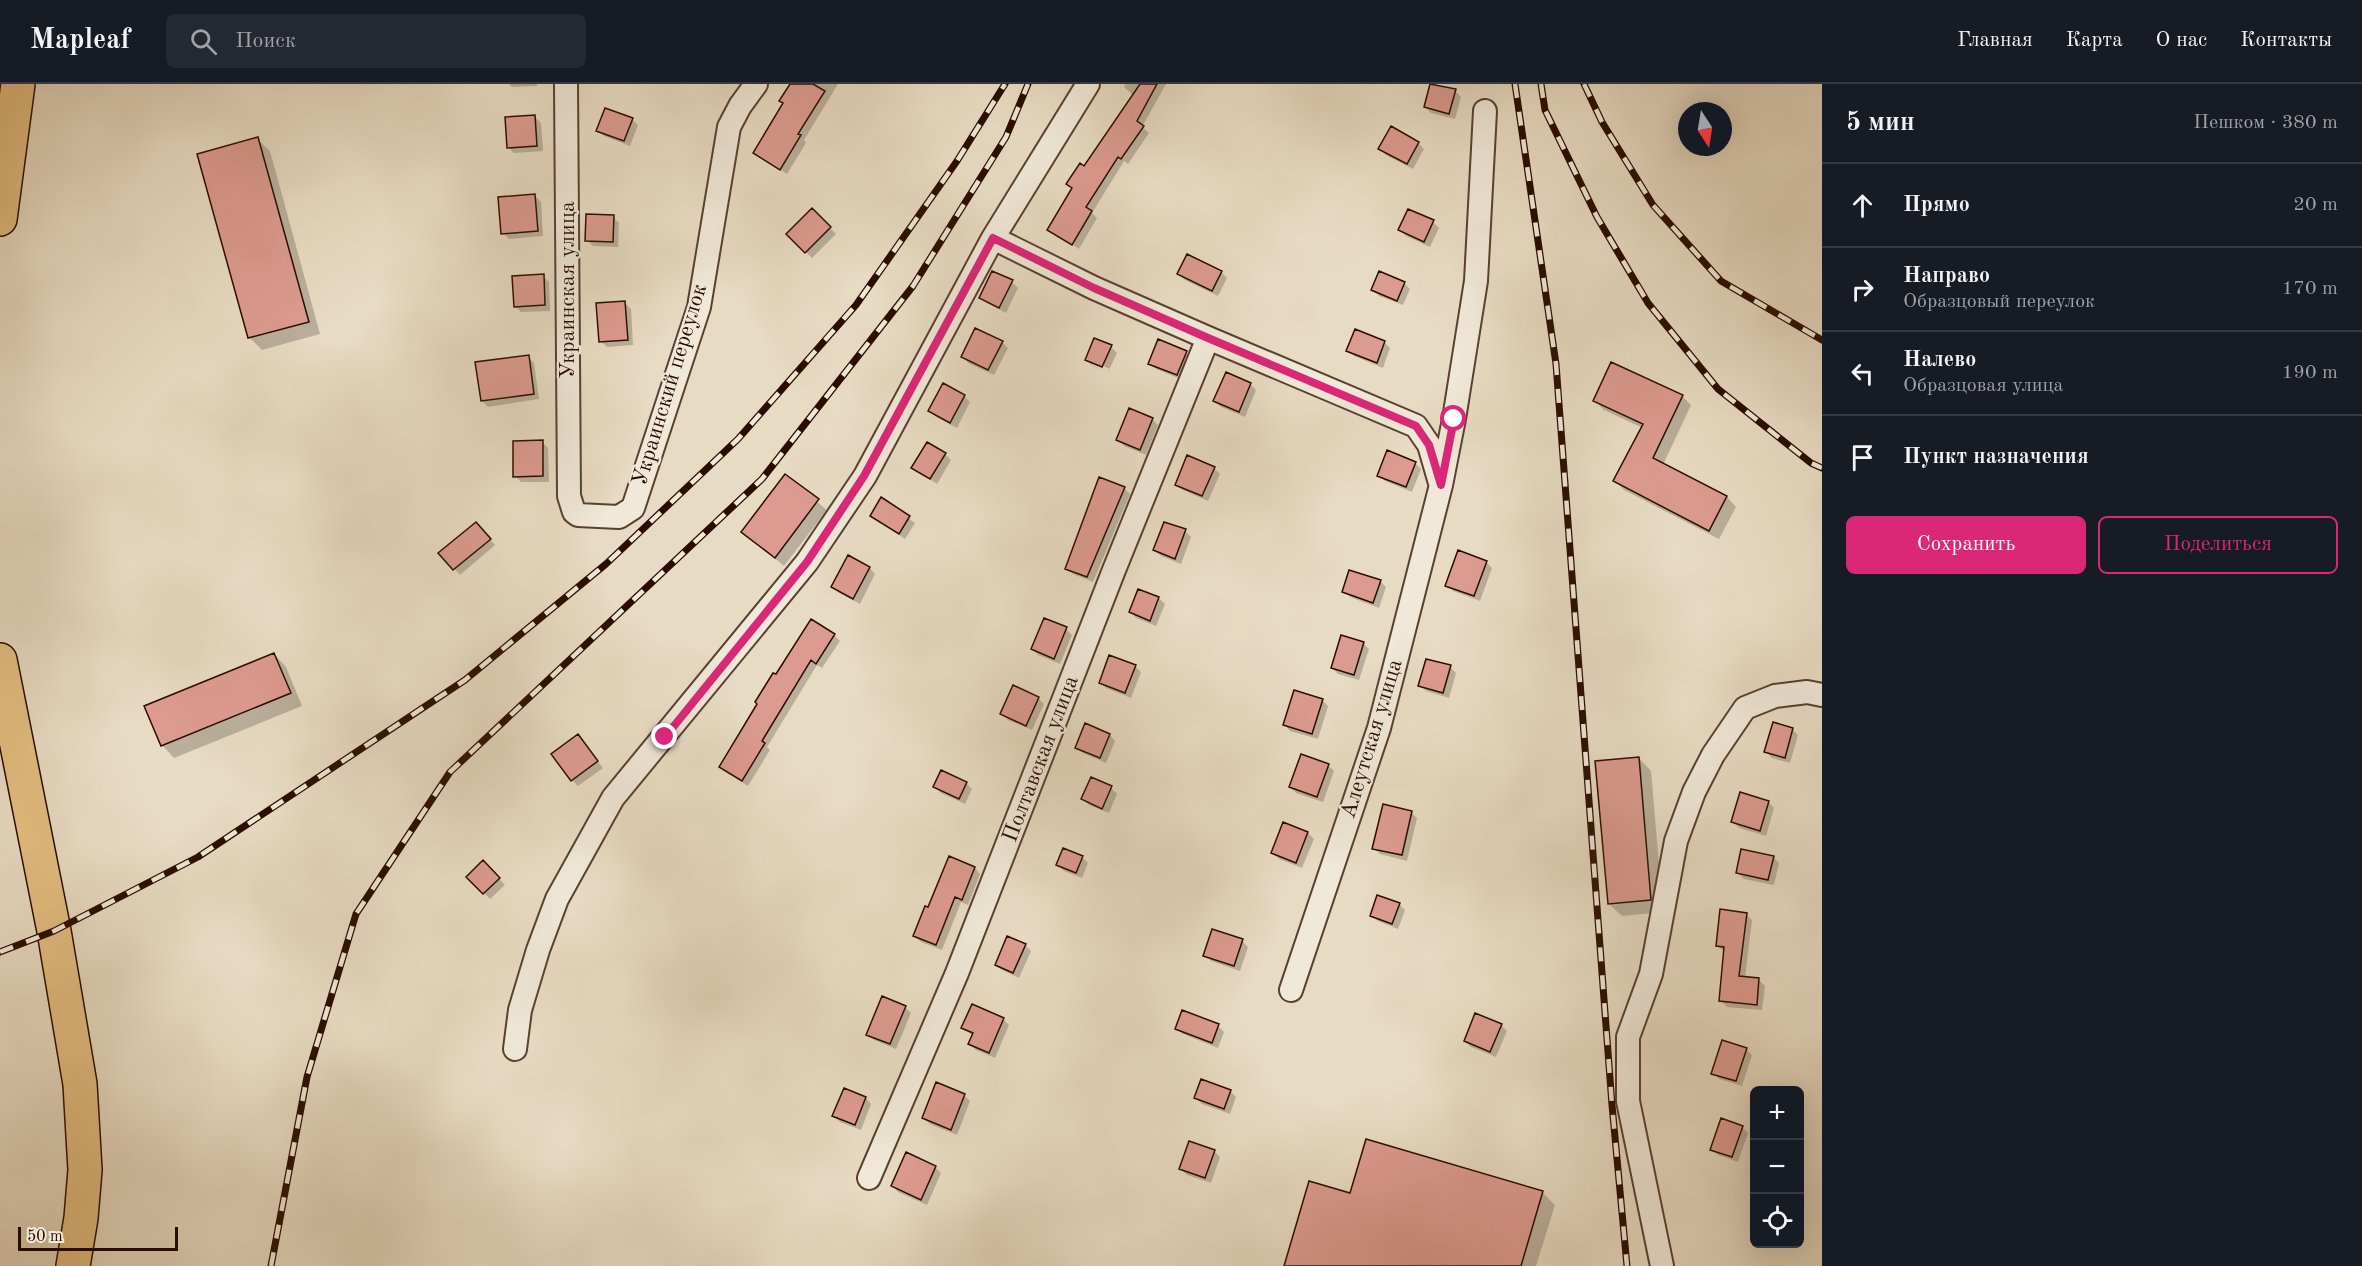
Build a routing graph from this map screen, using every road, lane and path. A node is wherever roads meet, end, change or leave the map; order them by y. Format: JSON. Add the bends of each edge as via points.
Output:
{"nodes":[{"id":1,"x":18,"y":84,"type":"edge"},
{"id":2,"x":567,"y":84,"type":"edge"},
{"id":3,"x":756,"y":84,"type":"edge"},
{"id":4,"x":1088,"y":84,"type":"edge"},
{"id":5,"x":1485,"y":111,"type":"dead end"},
{"id":6,"x":0,"y":219,"type":"edge"},
{"id":7,"x":993,"y":238,"type":"junction"},
{"id":8,"x":1208,"y":338,"type":"junction"},
{"id":9,"x":1441,"y":485,"type":"junction"},
{"id":10,"x":569,"y":496,"type":"joint"},
{"id":11,"x":0,"y":660,"type":"edge"},
{"id":12,"x":1822,"y":694,"type":"edge"},
{"id":13,"x":1291,"y":990,"type":"dead end"},
{"id":14,"x":515,"y":1049,"type":"dead end"},
{"id":15,"x":869,"y":1178,"type":"dead end"},
{"id":16,"x":73,"y":1266,"type":"edge"},
{"id":17,"x":1662,"y":1266,"type":"edge"}],
"edges":[{"from":1,"to":6,"type":"main road"},
{"from":2,"to":10,"type":"street","name":"Украинская улица"},
{"from":3,"to":10,"type":"street","name":"Украинский переулок","via":[[729,127],[699,307],[633,508],[619,517],[578,515],[573,512]]},
{"from":4,"to":7,"type":"street"},
{"from":5,"to":9,"type":"street","name":"Алеутская улица","via":[[1476,281]]},
{"from":7,"to":8,"type":"street"},
{"from":7,"to":14,"type":"street","via":[[864,476],[807,562],[613,798],[557,899],[520,1010]]},
{"from":8,"to":9,"type":"street","via":[[1416,426],[1429,445]]},
{"from":8,"to":15,"type":"street","name":"Полтавская улица","via":[[957,973]]},
{"from":9,"to":13,"type":"street","name":"Алеутская улица","via":[[1379,728]]},
{"from":11,"to":16,"type":"main road","via":[[80,1084],[85,1170]]},
{"from":12,"to":17,"type":"street","via":[[1775,696],[1744,708],[1694,792],[1676,841],[1651,974],[1628,1037],[1628,1101]]}]}
